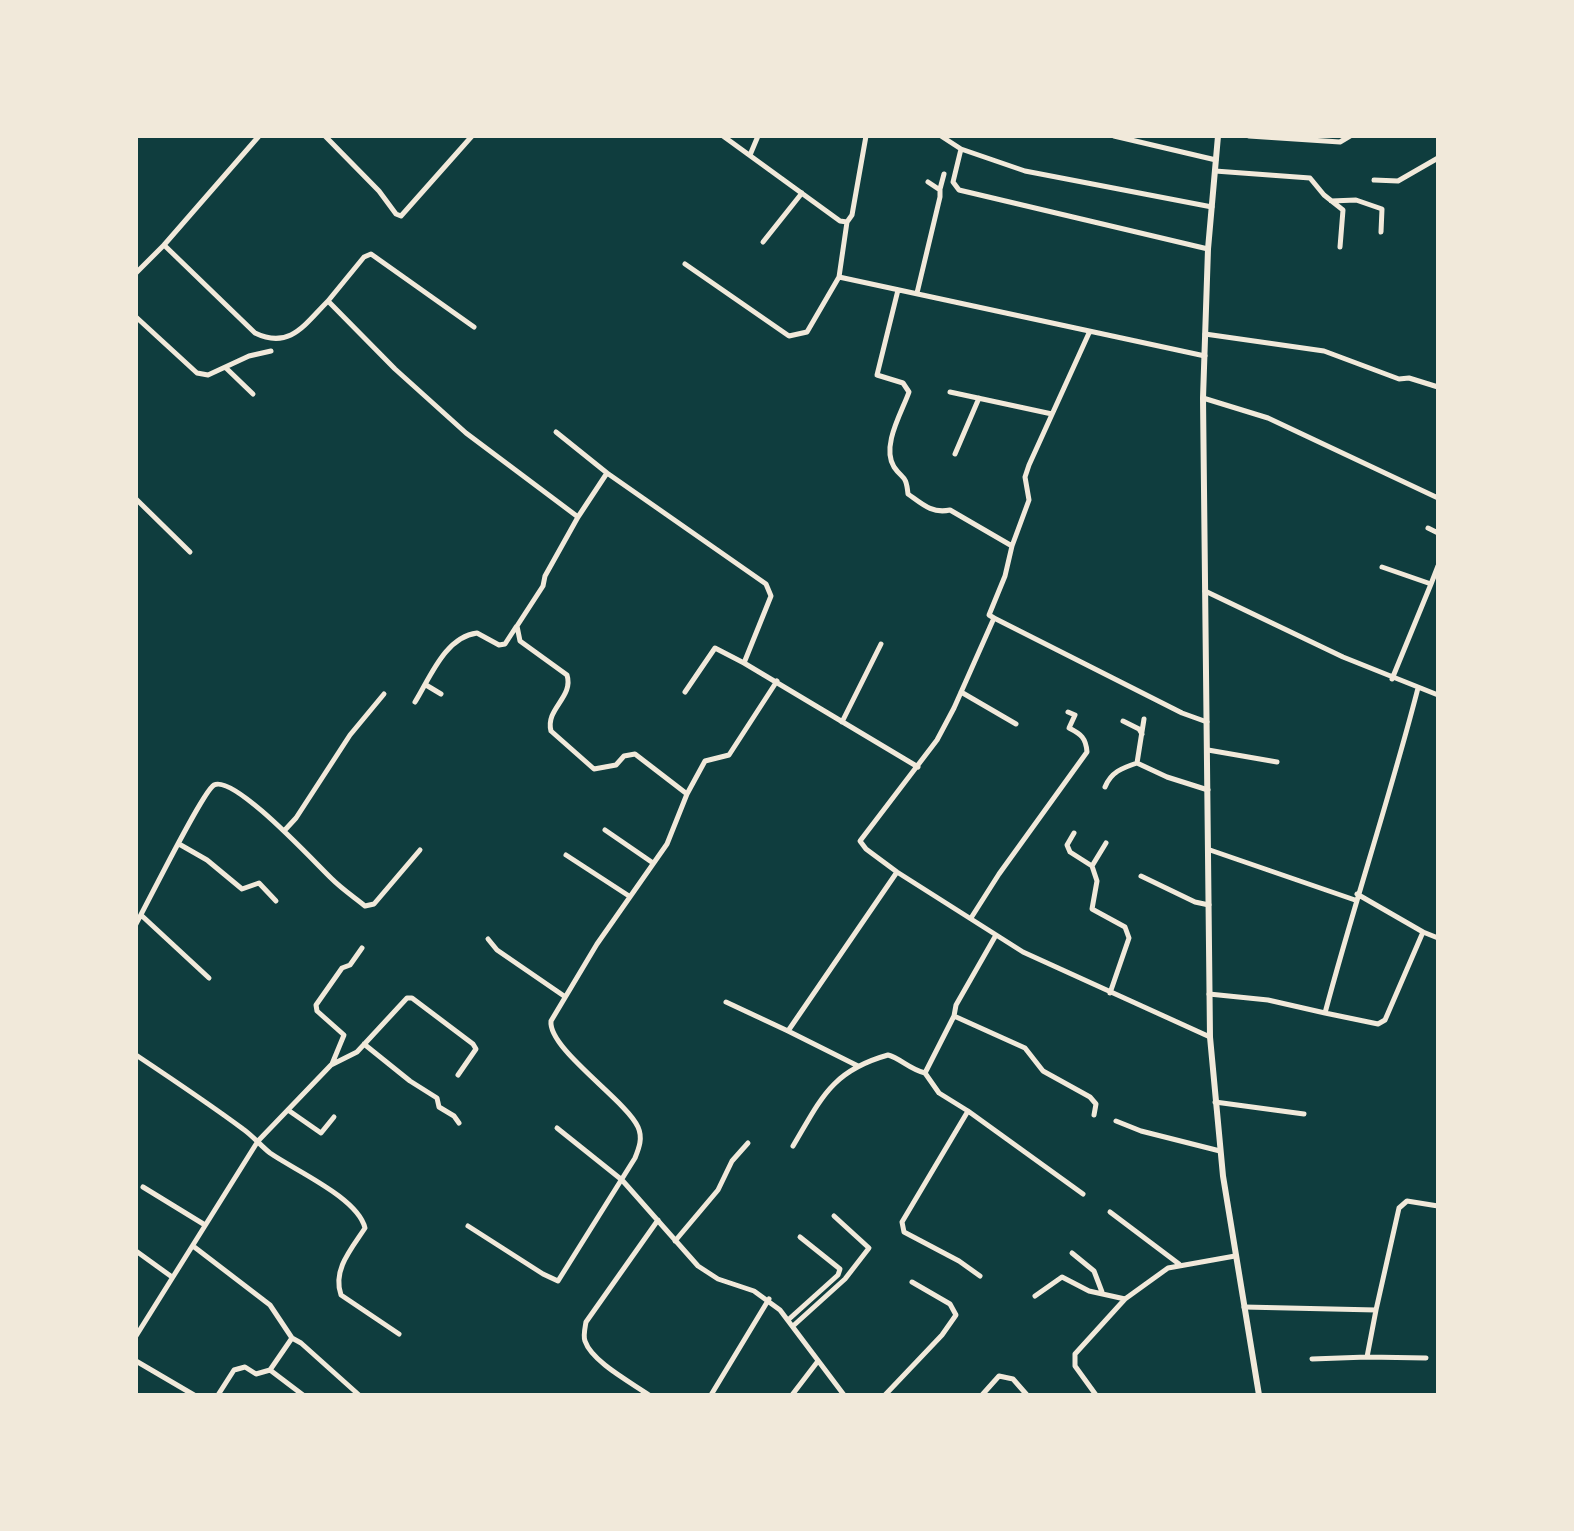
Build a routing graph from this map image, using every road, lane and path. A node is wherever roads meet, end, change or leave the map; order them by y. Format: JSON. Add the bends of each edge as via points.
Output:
{"nodes":[{"id":1,"x":259,"y":136,"type":"edge"},
{"id":2,"x":325,"y":136,"type":"edge"},
{"id":3,"x":472,"y":136,"type":"edge"},
{"id":4,"x":723,"y":136,"type":"edge"},
{"id":5,"x":758,"y":136,"type":"edge"},
{"id":6,"x":866,"y":136,"type":"edge"},
{"id":7,"x":941,"y":136,"type":"edge"},
{"id":8,"x":1114,"y":136,"type":"edge"},
{"id":9,"x":1218,"y":136,"type":"edge"},
{"id":10,"x":1249,"y":136,"type":"edge"},
{"id":11,"x":1350,"y":136,"type":"edge"},
{"id":12,"x":1313,"y":138,"type":"edge"},
{"id":13,"x":961,"y":149,"type":"junction"},
{"id":14,"x":750,"y":155,"type":"junction"},
{"id":15,"x":1438,"y":158,"type":"edge"},
{"id":16,"x":1216,"y":160,"type":"junction"},
{"id":17,"x":1215,"y":171,"type":"junction"},
{"id":18,"x":944,"y":174,"type":"dead end"},
{"id":19,"x":1374,"y":180,"type":"dead end"},
{"id":20,"x":928,"y":182,"type":"dead end"},
{"id":21,"x":940,"y":190,"type":"junction"},
{"id":22,"x":802,"y":193,"type":"junction"},
{"id":23,"x":1330,"y":201,"type":"junction"},
{"id":24,"x":1212,"y":207,"type":"junction"},
{"id":25,"x":847,"y":222,"type":"junction"},
{"id":26,"x":1381,"y":232,"type":"dead end"},
{"id":27,"x":763,"y":242,"type":"dead end"},
{"id":28,"x":164,"y":245,"type":"junction"},
{"id":29,"x":1340,"y":247,"type":"dead end"},
{"id":30,"x":1208,"y":249,"type":"junction"},
{"id":31,"x":685,"y":264,"type":"dead end"},
{"id":32,"x":136,"y":273,"type":"edge"},
{"id":33,"x":839,"y":277,"type":"junction"},
{"id":34,"x":898,"y":290,"type":"junction"},
{"id":35,"x":917,"y":293,"type":"junction"},
{"id":36,"x":328,"y":301,"type":"junction"},
{"id":37,"x":136,"y":317,"type":"edge"},
{"id":38,"x":474,"y":327,"type":"dead end"},
{"id":39,"x":1089,"y":333,"type":"junction"},
{"id":40,"x":1205,"y":334,"type":"junction"},
{"id":41,"x":271,"y":351,"type":"dead end"},
{"id":42,"x":1205,"y":356,"type":"junction"},
{"id":43,"x":226,"y":368,"type":"junction"},
{"id":44,"x":1438,"y":387,"type":"edge"},
{"id":45,"x":950,"y":392,"type":"dead end"},
{"id":46,"x":253,"y":394,"type":"dead end"},
{"id":47,"x":979,"y":398,"type":"junction"},
{"id":48,"x":1203,"y":398,"type":"junction"},
{"id":49,"x":1052,"y":414,"type":"junction"},
{"id":50,"x":556,"y":432,"type":"dead end"},
{"id":51,"x":955,"y":454,"type":"dead end"},
{"id":52,"x":607,"y":473,"type":"junction"},
{"id":53,"x":1438,"y":498,"type":"edge"},
{"id":54,"x":136,"y":499,"type":"edge"},
{"id":55,"x":578,"y":517,"type":"junction"},
{"id":56,"x":1428,"y":528,"type":"dead end"},
{"id":57,"x":1438,"y":533,"type":"edge"},
{"id":58,"x":1012,"y":546,"type":"junction"},
{"id":59,"x":190,"y":552,"type":"dead end"},
{"id":60,"x":1438,"y":566,"type":"edge"},
{"id":61,"x":1382,"y":567,"type":"dead end"},
{"id":62,"x":1431,"y":584,"type":"junction"},
{"id":63,"x":1204,"y":591,"type":"junction"},
{"id":64,"x":994,"y":618,"type":"junction"},
{"id":65,"x":517,"y":626,"type":"junction"},
{"id":66,"x":881,"y":644,"type":"dead end"},
{"id":67,"x":744,"y":663,"type":"junction"},
{"id":68,"x":1392,"y":679,"type":"junction"},
{"id":69,"x":777,"y":681,"type":"junction"},
{"id":70,"x":426,"y":685,"type":"junction"},
{"id":71,"x":1418,"y":688,"type":"junction"},
{"id":72,"x":685,"y":692,"type":"dead end"},
{"id":73,"x":961,"y":692,"type":"junction"},
{"id":74,"x":384,"y":694,"type":"dead end"},
{"id":75,"x":441,"y":694,"type":"dead end"},
{"id":76,"x":1438,"y":695,"type":"edge"},
{"id":77,"x":415,"y":702,"type":"dead end"},
{"id":78,"x":1068,"y":712,"type":"dead end"},
{"id":79,"x":1144,"y":719,"type":"dead end"},
{"id":80,"x":1123,"y":721,"type":"dead end"},
{"id":81,"x":842,"y":722,"type":"junction"},
{"id":82,"x":1208,"y":722,"type":"junction"},
{"id":83,"x":1016,"y":724,"type":"dead end"},
{"id":84,"x":1143,"y":734,"type":"junction"},
{"id":85,"x":1208,"y":750,"type":"junction"},
{"id":86,"x":1277,"y":762,"type":"dead end"},
{"id":87,"x":1137,"y":763,"type":"junction"},
{"id":88,"x":918,"y":767,"type":"junction"},
{"id":89,"x":1105,"y":787,"type":"dead end"},
{"id":90,"x":1209,"y":790,"type":"junction"},
{"id":91,"x":687,"y":794,"type":"junction"},
{"id":92,"x":605,"y":830,"type":"dead end"},
{"id":93,"x":284,"y":831,"type":"junction"},
{"id":94,"x":1074,"y":833,"type":"dead end"},
{"id":95,"x":1106,"y":843,"type":"dead end"},
{"id":96,"x":179,"y":844,"type":"junction"},
{"id":97,"x":420,"y":850,"type":"dead end"},
{"id":98,"x":1210,"y":850,"type":"junction"},
{"id":99,"x":566,"y":855,"type":"dead end"},
{"id":100,"x":653,"y":863,"type":"junction"},
{"id":101,"x":1092,"y":866,"type":"junction"},
{"id":102,"x":897,"y":872,"type":"junction"},
{"id":103,"x":1141,"y":876,"type":"dead end"},
{"id":104,"x":629,"y":896,"type":"junction"},
{"id":105,"x":1356,"y":897,"type":"junction"},
{"id":106,"x":276,"y":901,"type":"dead end"},
{"id":107,"x":1210,"y":906,"type":"junction"},
{"id":108,"x":141,"y":915,"type":"junction"},
{"id":109,"x":971,"y":918,"type":"junction"},
{"id":110,"x":136,"y":924,"type":"edge"},
{"id":111,"x":1423,"y":932,"type":"junction"},
{"id":112,"x":996,"y":935,"type":"junction"},
{"id":113,"x":1438,"y":938,"type":"edge"},
{"id":114,"x":488,"y":939,"type":"dead end"},
{"id":115,"x":362,"y":948,"type":"dead end"},
{"id":116,"x":209,"y":978,"type":"dead end"},
{"id":117,"x":1110,"y":993,"type":"junction"},
{"id":118,"x":1208,"y":994,"type":"junction"},
{"id":119,"x":564,"y":996,"type":"junction"},
{"id":120,"x":726,"y":1002,"type":"dead end"},
{"id":121,"x":1325,"y":1013,"type":"junction"},
{"id":122,"x":954,"y":1016,"type":"junction"},
{"id":123,"x":788,"y":1031,"type":"junction"},
{"id":124,"x":1210,"y":1037,"type":"junction"},
{"id":125,"x":364,"y":1044,"type":"junction"},
{"id":126,"x":137,"y":1057,"type":"edge"},
{"id":127,"x":331,"y":1065,"type":"junction"},
{"id":128,"x":859,"y":1067,"type":"junction"},
{"id":129,"x":925,"y":1073,"type":"junction"},
{"id":130,"x":458,"y":1075,"type":"dead end"},
{"id":131,"x":1214,"y":1102,"type":"junction"},
{"id":132,"x":288,"y":1110,"type":"junction"},
{"id":133,"x":968,"y":1111,"type":"junction"},
{"id":134,"x":1304,"y":1114,"type":"dead end"},
{"id":135,"x":1094,"y":1115,"type":"dead end"},
{"id":136,"x":334,"y":1117,"type":"dead end"},
{"id":137,"x":1116,"y":1121,"type":"dead end"},
{"id":138,"x":459,"y":1123,"type":"dead end"},
{"id":139,"x":557,"y":1128,"type":"dead end"},
{"id":140,"x":258,"y":1141,"type":"junction"},
{"id":141,"x":748,"y":1143,"type":"dead end"},
{"id":142,"x":793,"y":1146,"type":"dead end"},
{"id":143,"x":1220,"y":1151,"type":"junction"},
{"id":144,"x":622,"y":1180,"type":"junction"},
{"id":145,"x":143,"y":1187,"type":"dead end"},
{"id":146,"x":1083,"y":1194,"type":"dead end"},
{"id":147,"x":1438,"y":1206,"type":"edge"},
{"id":148,"x":1110,"y":1212,"type":"dead end"},
{"id":149,"x":834,"y":1216,"type":"dead end"},
{"id":150,"x":658,"y":1220,"type":"junction"},
{"id":151,"x":205,"y":1225,"type":"junction"},
{"id":152,"x":468,"y":1226,"type":"dead end"},
{"id":153,"x":800,"y":1237,"type":"dead end"},
{"id":154,"x":675,"y":1241,"type":"junction"},
{"id":155,"x":193,"y":1246,"type":"junction"},
{"id":156,"x":136,"y":1251,"type":"edge"},
{"id":157,"x":1072,"y":1253,"type":"dead end"},
{"id":158,"x":1235,"y":1256,"type":"junction"},
{"id":159,"x":1180,"y":1265,"type":"junction"},
{"id":160,"x":980,"y":1276,"type":"dead end"},
{"id":161,"x":172,"y":1277,"type":"junction"},
{"id":162,"x":912,"y":1282,"type":"dead end"},
{"id":163,"x":1102,"y":1292,"type":"junction"},
{"id":164,"x":1035,"y":1296,"type":"dead end"},
{"id":165,"x":769,"y":1299,"type":"junction"},
{"id":166,"x":1125,"y":1299,"type":"junction"},
{"id":167,"x":1243,"y":1307,"type":"junction"},
{"id":168,"x":1376,"y":1310,"type":"junction"},
{"id":169,"x":791,"y":1323,"type":"junction"},
{"id":170,"x":399,"y":1334,"type":"dead end"},
{"id":171,"x":136,"y":1336,"type":"edge"},
{"id":172,"x":292,"y":1338,"type":"junction"},
{"id":173,"x":1367,"y":1357,"type":"junction"},
{"id":174,"x":1426,"y":1358,"type":"dead end"},
{"id":175,"x":1312,"y":1359,"type":"dead end"},
{"id":176,"x":136,"y":1361,"type":"edge"},
{"id":177,"x":818,"y":1361,"type":"junction"},
{"id":178,"x":270,"y":1370,"type":"junction"},
{"id":179,"x":194,"y":1395,"type":"edge"},
{"id":180,"x":218,"y":1395,"type":"edge"},
{"id":181,"x":303,"y":1395,"type":"edge"},
{"id":182,"x":359,"y":1395,"type":"edge"},
{"id":183,"x":649,"y":1395,"type":"edge"},
{"id":184,"x":711,"y":1395,"type":"edge"},
{"id":185,"x":792,"y":1395,"type":"edge"},
{"id":186,"x":844,"y":1395,"type":"edge"},
{"id":187,"x":885,"y":1395,"type":"edge"},
{"id":188,"x":982,"y":1395,"type":"edge"},
{"id":189,"x":1027,"y":1395,"type":"edge"},
{"id":190,"x":1096,"y":1395,"type":"edge"},
{"id":191,"x":1259,"y":1395,"type":"edge"}],
"edges":[{"from":1,"to":28,"type":"street"},
{"from":2,"to":3,"type":"street","via":[[401,216]]},
{"from":4,"to":14,"type":"street"},
{"from":5,"to":14,"type":"street"},
{"from":6,"to":25,"type":"street"},
{"from":7,"to":13,"type":"street"},
{"from":8,"to":16,"type":"street"},
{"from":9,"to":16,"type":"street"},
{"from":10,"to":12,"type":"street"},
{"from":11,"to":12,"type":"street","via":[[1340,142]]},
{"from":13,"to":24,"type":"street","via":[[1025,171]]},
{"from":13,"to":30,"type":"street","via":[[953,182],[959,190]]},
{"from":14,"to":22,"type":"street"},
{"from":15,"to":19,"type":"street","via":[[1407,178]]},
{"from":16,"to":17,"type":"street"},
{"from":17,"to":23,"type":"street","via":[[1310,178]]},
{"from":17,"to":24,"type":"street"},
{"from":18,"to":21,"type":"street"},
{"from":20,"to":21,"type":"street"},
{"from":21,"to":35,"type":"street"},
{"from":22,"to":25,"type":"street"},
{"from":22,"to":27,"type":"street"},
{"from":23,"to":26,"type":"street","via":[[1348,199],[1382,209]]},
{"from":23,"to":29,"type":"street","via":[[1343,210]]},
{"from":24,"to":30,"type":"street"},
{"from":25,"to":33,"type":"street"},
{"from":28,"to":32,"type":"street"},
{"from":28,"to":36,"type":"street","via":[[267,339],[294,335]]},
{"from":30,"to":40,"type":"street"},
{"from":31,"to":33,"type":"street","via":[[789,336],[807,332]]},
{"from":33,"to":34,"type":"street"},
{"from":34,"to":35,"type":"street"},
{"from":34,"to":58,"type":"street","via":[[877,375],[903,383],[909,392],[890,443],[893,466],[904,476],[908,494],[930,509],[950,510]]},
{"from":35,"to":39,"type":"street"},
{"from":36,"to":38,"type":"street","via":[[371,254]]},
{"from":36,"to":55,"type":"street","via":[[466,433]]},
{"from":37,"to":43,"type":"street","via":[[197,373]]},
{"from":39,"to":42,"type":"street"},
{"from":39,"to":49,"type":"street"},
{"from":40,"to":42,"type":"street"},
{"from":40,"to":44,"type":"street","via":[[1324,351],[1399,379]]},
{"from":41,"to":43,"type":"street"},
{"from":42,"to":48,"type":"street"},
{"from":43,"to":46,"type":"street"},
{"from":45,"to":47,"type":"street"},
{"from":47,"to":49,"type":"street"},
{"from":47,"to":51,"type":"street"},
{"from":48,"to":53,"type":"street","via":[[1261,415]]},
{"from":48,"to":63,"type":"street"},
{"from":49,"to":58,"type":"street","via":[[1025,477],[1029,500]]},
{"from":50,"to":52,"type":"street"},
{"from":52,"to":55,"type":"street"},
{"from":52,"to":67,"type":"street","via":[[766,584],[771,596]]},
{"from":54,"to":59,"type":"street"},
{"from":55,"to":65,"type":"street"},
{"from":56,"to":57,"type":"street"},
{"from":58,"to":64,"type":"street","via":[[989,615]]},
{"from":60,"to":62,"type":"street"},
{"from":61,"to":62,"type":"street"},
{"from":62,"to":68,"type":"street"},
{"from":63,"to":68,"type":"street"},
{"from":63,"to":82,"type":"street"},
{"from":64,"to":73,"type":"street"},
{"from":64,"to":82,"type":"street"},
{"from":65,"to":70,"type":"street","via":[[505,644],[477,633],[460,639],[436,664]]},
{"from":65,"to":91,"type":"street","via":[[520,641],[567,675],[569,688],[549,724],[558,738],[594,769],[635,754]]},
{"from":66,"to":81,"type":"street"},
{"from":67,"to":69,"type":"street"},
{"from":67,"to":72,"type":"street","via":[[715,648]]},
{"from":68,"to":71,"type":"street"},
{"from":69,"to":81,"type":"street"},
{"from":69,"to":91,"type":"street","via":[[729,755],[705,761]]},
{"from":70,"to":75,"type":"street"},
{"from":70,"to":77,"type":"street"},
{"from":71,"to":76,"type":"street"},
{"from":71,"to":105,"type":"street"},
{"from":73,"to":83,"type":"street"},
{"from":73,"to":88,"type":"street"},
{"from":74,"to":93,"type":"street"},
{"from":78,"to":109,"type":"street","via":[[1075,715],[1069,728],[1081,734],[1087,752]]},
{"from":79,"to":84,"type":"street"},
{"from":80,"to":84,"type":"street"},
{"from":81,"to":88,"type":"street"},
{"from":82,"to":85,"type":"street"},
{"from":84,"to":87,"type":"street"},
{"from":85,"to":86,"type":"street"},
{"from":85,"to":90,"type":"street"},
{"from":87,"to":89,"type":"street","via":[[1117,771]]},
{"from":87,"to":90,"type":"street"},
{"from":88,"to":102,"type":"street","via":[[860,841]]},
{"from":90,"to":98,"type":"street"},
{"from":91,"to":100,"type":"street","via":[[667,844]]},
{"from":92,"to":100,"type":"street"},
{"from":93,"to":96,"type":"street","via":[[218,783]]},
{"from":93,"to":97,"type":"street","via":[[365,906],[374,904]]},
{"from":94,"to":101,"type":"street","via":[[1067,845],[1070,852]]},
{"from":95,"to":101,"type":"street"},
{"from":96,"to":106,"type":"street","via":[[242,889],[259,883]]},
{"from":96,"to":108,"type":"street"},
{"from":98,"to":105,"type":"street"},
{"from":98,"to":107,"type":"street"},
{"from":99,"to":104,"type":"street"},
{"from":100,"to":104,"type":"street"},
{"from":101,"to":117,"type":"street","via":[[1097,881],[1092,909],[1125,927],[1129,938]]},
{"from":102,"to":109,"type":"street"},
{"from":102,"to":123,"type":"street"},
{"from":103,"to":107,"type":"street"},
{"from":104,"to":119,"type":"street"},
{"from":105,"to":111,"type":"street"},
{"from":105,"to":121,"type":"street"},
{"from":107,"to":118,"type":"street"},
{"from":108,"to":110,"type":"street"},
{"from":108,"to":116,"type":"street"},
{"from":109,"to":112,"type":"street"},
{"from":111,"to":113,"type":"street"},
{"from":111,"to":121,"type":"street","via":[[1385,1020],[1378,1024]]},
{"from":112,"to":117,"type":"street"},
{"from":112,"to":122,"type":"street"},
{"from":114,"to":119,"type":"street"},
{"from":115,"to":127,"type":"street","via":[[316,1005],[344,1035]]},
{"from":117,"to":124,"type":"street"},
{"from":118,"to":121,"type":"street"},
{"from":118,"to":124,"type":"street"},
{"from":119,"to":144,"type":"street","via":[[551,1021],[552,1032],[638,1126],[641,1143]]},
{"from":120,"to":123,"type":"street"},
{"from":122,"to":129,"type":"street"},
{"from":122,"to":135,"type":"street","via":[[1025,1048],[1043,1071],[1090,1097],[1096,1104]]},
{"from":123,"to":128,"type":"street"},
{"from":124,"to":131,"type":"street"},
{"from":125,"to":127,"type":"street"},
{"from":125,"to":130,"type":"street","via":[[412,998],[476,1049]]},
{"from":125,"to":138,"type":"street","via":[[437,1098],[439,1107]]},
{"from":126,"to":140,"type":"street"},
{"from":127,"to":132,"type":"street"},
{"from":128,"to":129,"type":"street","via":[[891,1055]]},
{"from":128,"to":142,"type":"street","via":[[828,1089]]},
{"from":129,"to":133,"type":"street","via":[[939,1093]]},
{"from":131,"to":134,"type":"street"},
{"from":131,"to":143,"type":"street"},
{"from":132,"to":136,"type":"street","via":[[321,1133]]},
{"from":132,"to":140,"type":"street"},
{"from":133,"to":146,"type":"street"},
{"from":133,"to":160,"type":"street","via":[[902,1222],[904,1232]]},
{"from":137,"to":143,"type":"street"},
{"from":139,"to":144,"type":"street"},
{"from":140,"to":151,"type":"street"},
{"from":140,"to":170,"type":"street","via":[[360,1214],[365,1228],[344,1260],[338,1287],[341,1295]]},
{"from":141,"to":154,"type":"street","via":[[718,1190]]},
{"from":143,"to":158,"type":"street"},
{"from":144,"to":150,"type":"street"},
{"from":144,"to":152,"type":"street","via":[[558,1281]]},
{"from":145,"to":151,"type":"street"},
{"from":147,"to":168,"type":"street","via":[[1407,1201],[1399,1208]]},
{"from":148,"to":159,"type":"street"},
{"from":149,"to":169,"type":"street","via":[[869,1248],[845,1279]]},
{"from":150,"to":154,"type":"street"},
{"from":150,"to":183,"type":"street","via":[[586,1322],[584,1340],[593,1354]]},
{"from":151,"to":155,"type":"street"},
{"from":153,"to":169,"type":"street","via":[[840,1269]]},
{"from":154,"to":165,"type":"street","via":[[718,1279]]},
{"from":155,"to":161,"type":"street"},
{"from":155,"to":172,"type":"street","via":[[270,1305]]},
{"from":156,"to":161,"type":"street"},
{"from":157,"to":163,"type":"street","via":[[1094,1271]]},
{"from":158,"to":159,"type":"street"},
{"from":158,"to":167,"type":"street"},
{"from":159,"to":166,"type":"street","via":[[1158,1273]]},
{"from":161,"to":171,"type":"street"},
{"from":162,"to":187,"type":"street","via":[[950,1304],[956,1315]]},
{"from":163,"to":164,"type":"street","via":[[1062,1277]]},
{"from":163,"to":166,"type":"street"},
{"from":165,"to":169,"type":"street"},
{"from":165,"to":184,"type":"street"},
{"from":166,"to":190,"type":"street","via":[[1075,1354],[1075,1366]]},
{"from":167,"to":168,"type":"street"},
{"from":167,"to":191,"type":"street"},
{"from":168,"to":173,"type":"street"},
{"from":169,"to":177,"type":"street"},
{"from":172,"to":178,"type":"street"},
{"from":172,"to":182,"type":"street"},
{"from":173,"to":174,"type":"street"},
{"from":173,"to":175,"type":"street"},
{"from":176,"to":179,"type":"street"},
{"from":177,"to":185,"type":"street"},
{"from":177,"to":186,"type":"street"},
{"from":178,"to":180,"type":"street","via":[[234,1370]]},
{"from":178,"to":181,"type":"street"},
{"from":188,"to":189,"type":"street","via":[[999,1376],[1013,1379]]}]}
